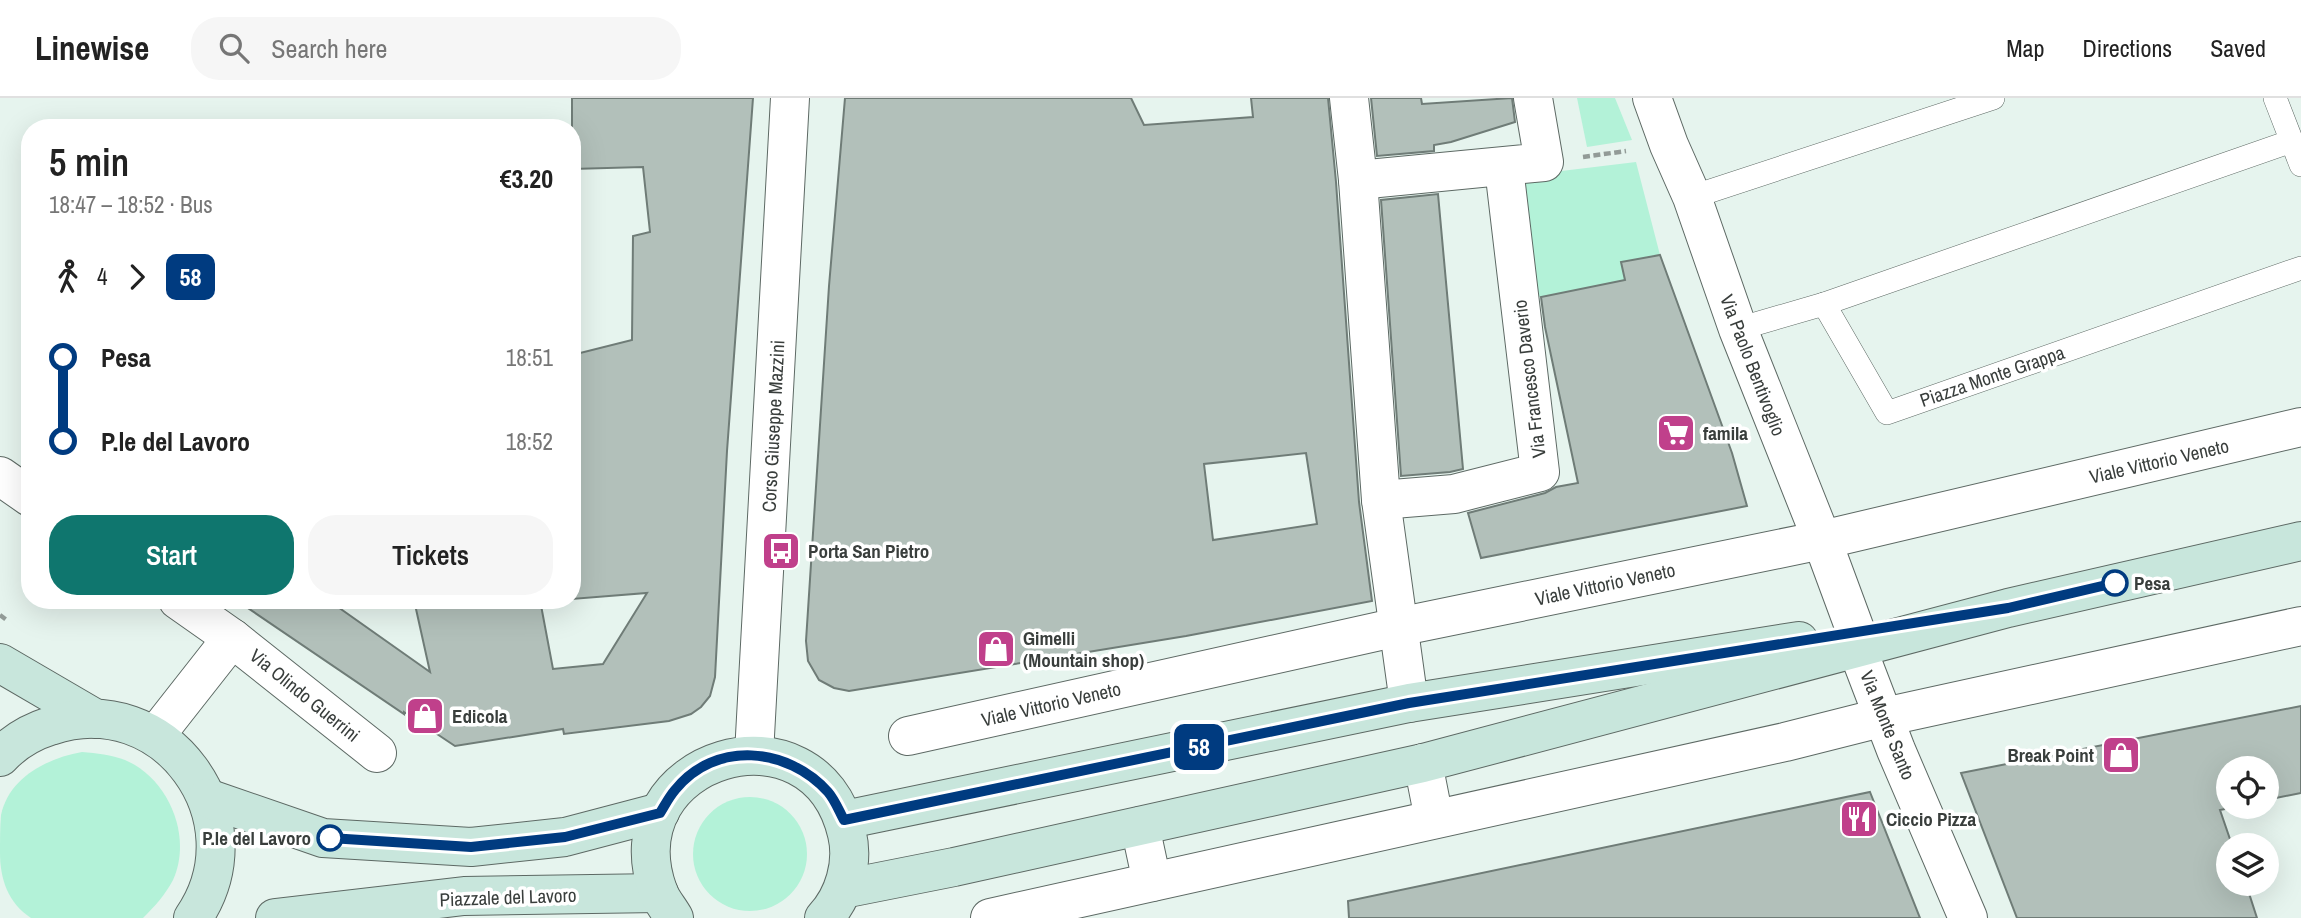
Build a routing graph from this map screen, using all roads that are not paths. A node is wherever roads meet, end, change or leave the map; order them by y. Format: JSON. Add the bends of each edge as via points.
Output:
{"nodes":[{"id":1,"x":790,"y":98,"type":"edge"},
{"id":2,"x":1349,"y":98,"type":"edge"},
{"id":3,"x":1533,"y":98,"type":"edge"},
{"id":4,"x":1652,"y":98,"type":"edge"},
{"id":5,"x":1993,"y":98,"type":"edge"},
{"id":6,"x":2275,"y":98,"type":"edge"},
{"id":7,"x":2292,"y":141,"type":"junction"},
{"id":8,"x":2301,"y":165,"type":"edge"},
{"id":9,"x":1504,"y":168,"type":"junction"},
{"id":10,"x":1358,"y":180,"type":"junction"},
{"id":11,"x":1692,"y":197,"type":"junction"},
{"id":12,"x":2301,"y":268,"type":"edge"},
{"id":13,"x":1824,"y":304,"type":"junction"},
{"id":14,"x":1738,"y":329,"type":"junction"},
{"id":15,"x":2301,"y":427,"type":"edge"},
{"id":16,"x":0,"y":476,"type":"edge"},
{"id":17,"x":21,"y":491,"type":"edge"},
{"id":18,"x":1381,"y":500,"type":"junction"},
{"id":19,"x":1822,"y":540,"type":"junction"},
{"id":20,"x":2301,"y":541,"type":"edge"},
{"id":21,"x":191,"y":609,"type":"edge"},
{"id":22,"x":2301,"y":626,"type":"edge"},
{"id":23,"x":1398,"y":627,"type":"junction"},
{"id":24,"x":232,"y":638,"type":"junction"},
{"id":25,"x":1857,"y":640,"type":"junction"},
{"id":26,"x":0,"y":663,"type":"edge"},
{"id":27,"x":1409,"y":703,"type":"junction"},
{"id":28,"x":1884,"y":717,"type":"junction"},
{"id":29,"x":96,"y":719,"type":"junction"},
{"id":30,"x":155,"y":736,"type":"junction"},
{"id":31,"x":908,"y":736,"type":"dead end"},
{"id":32,"x":377,"y":753,"type":"dead end"},
{"id":33,"x":754,"y":754,"type":"junction"},
{"id":34,"x":0,"y":757,"type":"edge"},
{"id":35,"x":1423,"y":763,"type":"junction"},
{"id":36,"x":207,"y":797,"type":"junction"},
{"id":37,"x":660,"y":813,"type":"junction"},
{"id":38,"x":1434,"y":819,"type":"junction"},
{"id":39,"x":844,"y":820,"type":"junction"},
{"id":40,"x":1140,"y":827,"type":"junction"},
{"id":41,"x":1152,"y":882,"type":"junction"},
{"id":42,"x":834,"y":903,"type":"edge"},
{"id":43,"x":578,"y":906,"type":"edge"},
{"id":44,"x":666,"y":906,"type":"edge"},
{"id":45,"x":193,"y":918,"type":"edge"},
{"id":46,"x":275,"y":918,"type":"edge"},
{"id":47,"x":990,"y":918,"type":"edge"},
{"id":48,"x":1968,"y":918,"type":"edge"}],
"edges":[{"from":1,"to":33,"type":"street","name":"Corso Giuseppe Mazzini"},
{"from":2,"to":10,"type":"street"},
{"from":3,"to":9,"type":"street","via":[[1544,162]]},
{"from":4,"to":11,"type":"street","name":"Via Paolo Bentivoglio"},
{"from":5,"to":11,"type":"lane"},
{"from":6,"to":7,"type":"lane"},
{"from":7,"to":8,"type":"lane"},
{"from":7,"to":13,"type":"lane"},
{"from":9,"to":10,"type":"street"},
{"from":9,"to":18,"type":"street","name":"Via Francesco Daverio","via":[[1540,472],[1454,494]]},
{"from":10,"to":18,"type":"street"},
{"from":11,"to":14,"type":"street","name":"Via Paolo Bentivoglio"},
{"from":12,"to":13,"type":"lane","name":"Piazza Monte Grappa","via":[[1887,413]]},
{"from":13,"to":14,"type":"lane"},
{"from":14,"to":19,"type":"street","name":"Via Paolo Bentivoglio"},
{"from":15,"to":19,"type":"street","name":"Viale Vittorio Veneto"},
{"from":16,"to":17,"type":"street"},
{"from":18,"to":23,"type":"street"},
{"from":19,"to":23,"type":"street","name":"Viale Vittorio Veneto"},
{"from":19,"to":25,"type":"street","name":"Via Paolo Bentivoglio"},
{"from":20,"to":25,"type":"main road"},
{"from":21,"to":24,"type":"street","name":"Via Olindo Guerrini"},
{"from":22,"to":28,"type":"street"},
{"from":23,"to":27,"type":"street"},
{"from":23,"to":31,"type":"street","name":"Viale Vittorio Veneto"},
{"from":24,"to":30,"type":"street","name":"Via Olindo Guerrini"},
{"from":24,"to":32,"type":"street","name":"Via Olindo Guerrini"},
{"from":25,"to":27,"type":"main road"},
{"from":25,"to":28,"type":"street","name":"Via Monte Santo"},
{"from":25,"to":35,"type":"main road"},
{"from":26,"to":29,"type":"main road"},
{"from":27,"to":39,"type":"main road"},
{"from":28,"to":38,"type":"street"},
{"from":28,"to":48,"type":"street","name":"Via Monte Santo"},
{"from":29,"to":30,"type":"main road","via":[[126,724]]},
{"from":29,"to":34,"type":"main road","via":[[65,721],[35,731]]},
{"from":30,"to":36,"type":"main road","via":[[177,753]]},
{"from":33,"to":37,"type":"main road","name":"Piazzale del Lavoro","via":[[725,758],[698,769],[676,788]]},
{"from":33,"to":39,"type":"main road","name":"Piazzale del Lavoro","via":[[783,760],[809,774],[830,794]]},
{"from":35,"to":38,"type":"street"},
{"from":35,"to":40,"type":"main road"},
{"from":36,"to":37,"type":"main road","via":[[323,838],[471,847],[565,837]]},
{"from":36,"to":45,"type":"main road","via":[[215,824],[216,852],[212,879]]},
{"from":37,"to":44,"type":"main road","name":"Piazzale del Lavoro","via":[[652,839],[651,867]]},
{"from":38,"to":41,"type":"street"},
{"from":39,"to":42,"type":"main road","name":"Piazzale del Lavoro","via":[[849,866]]},
{"from":40,"to":41,"type":"street"},
{"from":40,"to":42,"type":"main road","via":[[954,867]]},
{"from":41,"to":47,"type":"street"},
{"from":43,"to":44,"type":"main road","name":"Piazzale del Lavoro"},
{"from":43,"to":46,"type":"main road","name":"Piazzale del Lavoro","via":[[464,897]]}]}
